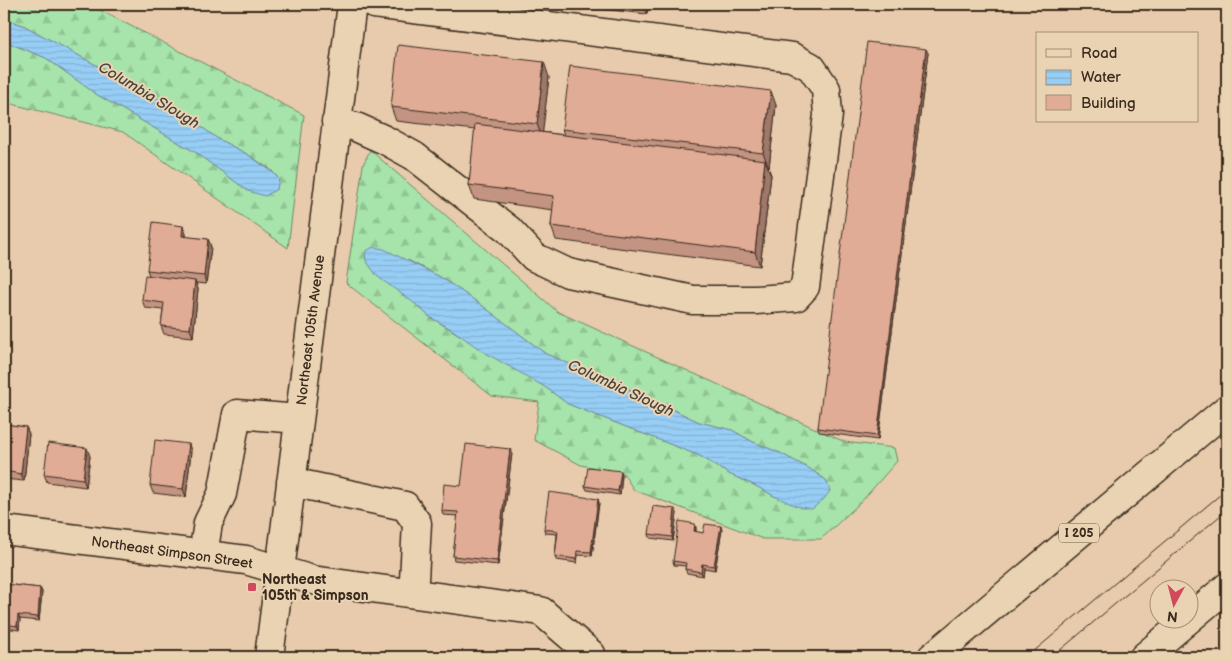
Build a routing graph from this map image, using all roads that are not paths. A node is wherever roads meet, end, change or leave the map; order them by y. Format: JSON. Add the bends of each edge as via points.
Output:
{"nodes":[{"id":1,"x":352,"y":4,"type":"edge"},
{"id":2,"x":374,"y":4,"type":"edge"},
{"id":3,"x":336,"y":122,"type":"junction"},
{"id":4,"x":1227,"y":409,"type":"edge"},
{"id":5,"x":299,"y":419,"type":"junction"},
{"id":6,"x":291,"y":482,"type":"junction"},
{"id":7,"x":4,"y":530,"type":"edge"},
{"id":8,"x":204,"y":555,"type":"junction"},
{"id":9,"x":280,"y":570,"type":"junction"},
{"id":10,"x":1227,"y":587,"type":"edge"},
{"id":11,"x":412,"y":593,"type":"junction"},
{"id":12,"x":591,"y":654,"type":"dead end"},
{"id":13,"x":269,"y":657,"type":"edge"},
{"id":14,"x":932,"y":657,"type":"edge"},
{"id":15,"x":1144,"y":657,"type":"edge"}],
"edges":[{"from":1,"to":3,"type":"main road","name":"Northeast 105th Avenue"},
{"from":2,"to":3,"type":"main road","via":[[792,57],[811,67],[826,89],[828,115],[805,287],[796,297],[693,300],[568,273],[534,257],[509,230],[414,156],[356,127]]},
{"from":3,"to":5,"type":"main road","name":"Northeast 105th Avenue"},
{"from":4,"to":14,"type":"main road","number":"I 205"},
{"from":5,"to":6,"type":"main road","name":"Northeast 105th Avenue"},
{"from":5,"to":8,"type":"main road","via":[[237,414],[222,494],[208,523]]},
{"from":6,"to":9,"type":"main road","name":"Northeast 105th Avenue"},
{"from":6,"to":11,"type":"main road","via":[[405,506],[417,523]]},
{"from":7,"to":8,"type":"main road","name":"Northeast Simpson Street"},
{"from":8,"to":9,"type":"main road","name":"Northeast Simpson Street","via":[[246,560]]},
{"from":9,"to":11,"type":"main road","name":"Northeast Simpson Street","via":[[312,580]]},
{"from":9,"to":13,"type":"main road","name":"Northeast 105th Avenue"},
{"from":10,"to":15,"type":"main road"},
{"from":11,"to":12,"type":"main road","name":"Northeast Simpson Street","via":[[541,611]]}]}
